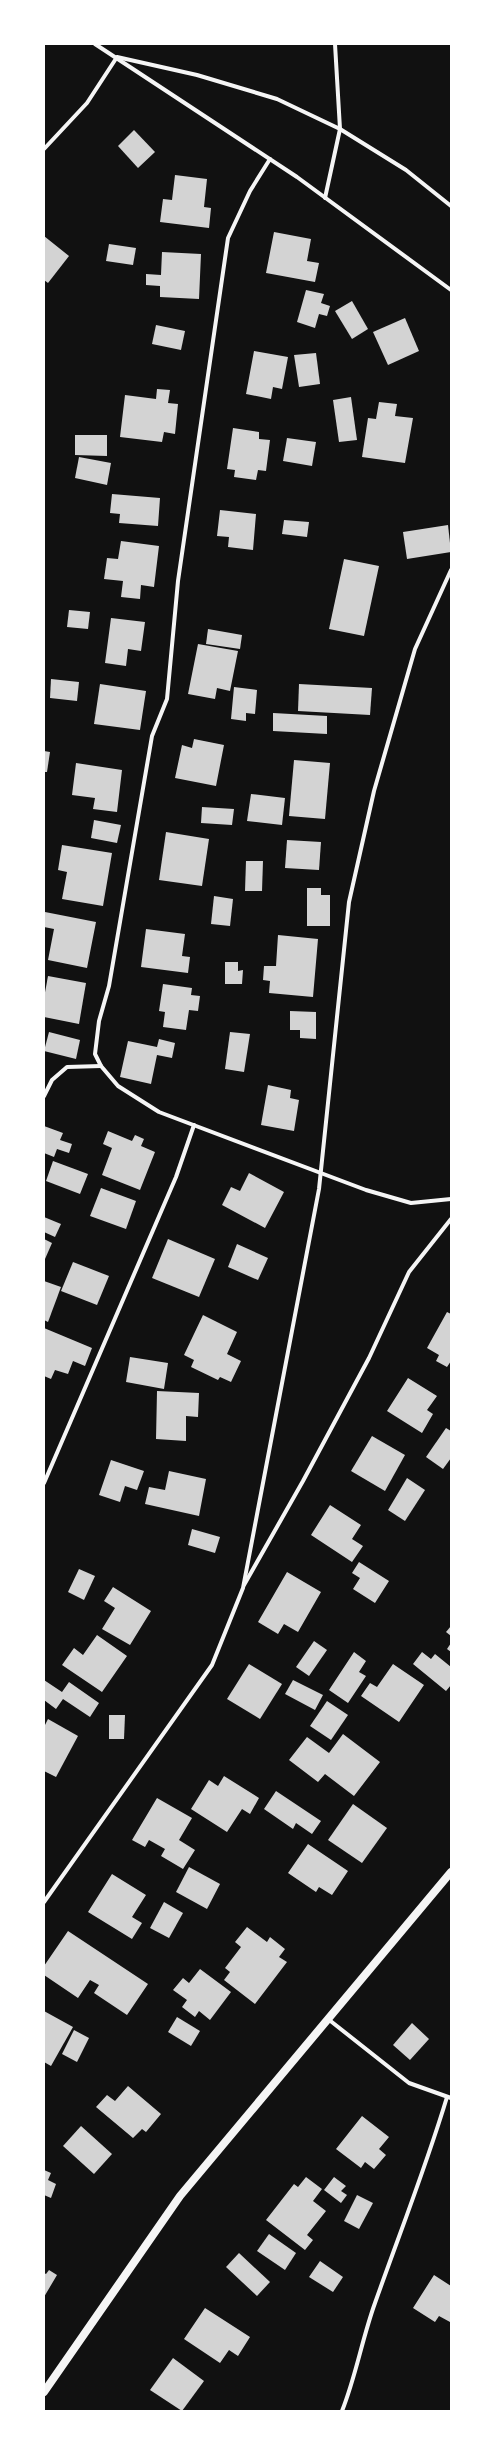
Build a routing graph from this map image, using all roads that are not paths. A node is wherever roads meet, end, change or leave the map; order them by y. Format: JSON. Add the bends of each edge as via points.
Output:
{"nodes":[{"id":1,"x":95,"y":44,"type":"edge"},
{"id":2,"x":335,"y":44,"type":"edge"},
{"id":3,"x":117,"y":57,"type":"junction"},
{"id":4,"x":340,"y":129,"type":"junction"},
{"id":5,"x":44,"y":149,"type":"edge"},
{"id":6,"x":270,"y":159,"type":"junction"},
{"id":7,"x":325,"y":198,"type":"junction"},
{"id":8,"x":451,"y":206,"type":"edge"},
{"id":9,"x":451,"y":290,"type":"edge"},
{"id":10,"x":451,"y":570,"type":"edge"},
{"id":11,"x":101,"y":1066,"type":"junction"},
{"id":12,"x":44,"y":1096,"type":"edge"},
{"id":13,"x":194,"y":1124,"type":"junction"},
{"id":14,"x":320,"y":1171,"type":"junction"},
{"id":15,"x":451,"y":1199,"type":"edge"},
{"id":16,"x":451,"y":1219,"type":"edge"},
{"id":17,"x":44,"y":1483,"type":"edge"},
{"id":18,"x":243,"y":1588,"type":"junction"},
{"id":19,"x":451,"y":1872,"type":"edge"},
{"id":20,"x":44,"y":1902,"type":"edge"},
{"id":21,"x":328,"y":2019,"type":"junction"},
{"id":22,"x":449,"y":2098,"type":"edge"},
{"id":23,"x":44,"y":2392,"type":"edge"},
{"id":24,"x":342,"y":2411,"type":"edge"}],
"edges":[{"from":1,"to":3,"type":"street"},
{"from":2,"to":4,"type":"street"},
{"from":3,"to":4,"type":"street","via":[[197,75],[277,99]]},
{"from":3,"to":5,"type":"street","via":[[86,104]]},
{"from":3,"to":6,"type":"street"},
{"from":4,"to":7,"type":"street"},
{"from":4,"to":8,"type":"street","via":[[406,170]]},
{"from":6,"to":7,"type":"street"},
{"from":6,"to":11,"type":"street","via":[[250,191],[228,238],[178,581],[167,699],[152,736],[110,986],[100,1021],[96,1054]]},
{"from":7,"to":9,"type":"street"},
{"from":10,"to":14,"type":"street","via":[[415,649],[374,792],[349,902]]},
{"from":11,"to":12,"type":"street","via":[[67,1067],[52,1080]]},
{"from":11,"to":13,"type":"street","via":[[118,1086],[159,1112]]},
{"from":13,"to":14,"type":"street"},
{"from":13,"to":17,"type":"street","via":[[176,1177]]},
{"from":14,"to":15,"type":"street","via":[[366,1190],[411,1203]]},
{"from":14,"to":18,"type":"street"},
{"from":16,"to":18,"type":"street","via":[[409,1272],[304,1481]]},
{"from":18,"to":20,"type":"street","via":[[212,1665]]},
{"from":19,"to":21,"type":"main road"},
{"from":21,"to":22,"type":"street","via":[[409,2083]]},
{"from":21,"to":23,"type":"main road","via":[[180,2196]]},
{"from":22,"to":24,"type":"street","via":[[374,2305],[353,2385]]}]}
